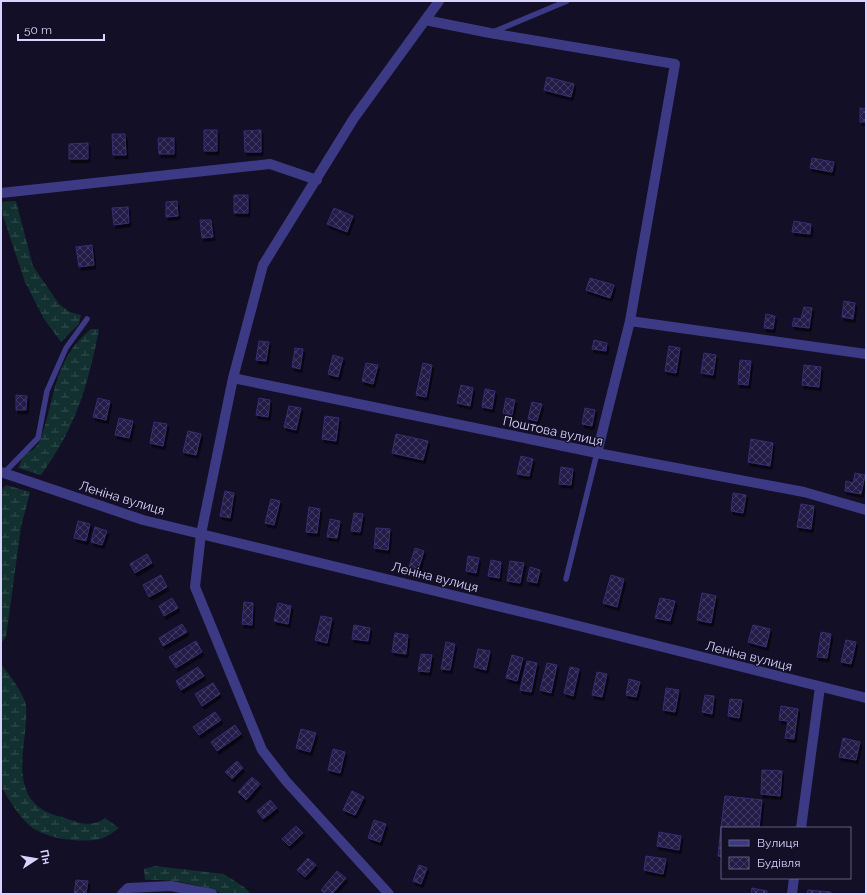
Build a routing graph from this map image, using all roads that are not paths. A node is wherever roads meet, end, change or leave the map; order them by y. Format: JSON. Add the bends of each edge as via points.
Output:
{"nodes":[{"id":1,"x":439,"y":1,"type":"edge"},
{"id":2,"x":567,"y":1,"type":"edge"},
{"id":3,"x":425,"y":20,"type":"junction"},
{"id":4,"x":490,"y":33,"type":"junction"},
{"id":5,"x":317,"y":180,"type":"junction"},
{"id":6,"x":1,"y":193,"type":"edge"},
{"id":7,"x":87,"y":319,"type":"dead end"},
{"id":8,"x":630,"y":321,"type":"junction"},
{"id":9,"x":866,"y":354,"type":"edge"},
{"id":10,"x":233,"y":378,"type":"junction"},
{"id":11,"x":597,"y":453,"type":"junction"},
{"id":12,"x":3,"y":472,"type":"edge"},
{"id":13,"x":866,"y":510,"type":"edge"},
{"id":14,"x":201,"y":534,"type":"junction"},
{"id":15,"x":566,"y":578,"type":"dead end"},
{"id":16,"x":820,"y":687,"type":"junction"},
{"id":17,"x":866,"y":698,"type":"edge"},
{"id":18,"x":801,"y":827,"type":"edge"},
{"id":19,"x":794,"y":879,"type":"edge"},
{"id":20,"x":122,"y":894,"type":"edge"},
{"id":21,"x":212,"y":894,"type":"edge"},
{"id":22,"x":389,"y":894,"type":"edge"},
{"id":23,"x":792,"y":894,"type":"edge"}],
"edges":[{"from":1,"to":3,"type":"street"},
{"from":2,"to":4,"type":"lane"},
{"from":3,"to":4,"type":"street"},
{"from":3,"to":5,"type":"street","via":[[354,118]]},
{"from":4,"to":8,"type":"street","via":[[675,64]]},
{"from":5,"to":6,"type":"street","via":[[270,164]]},
{"from":5,"to":10,"type":"street","via":[[263,265]]},
{"from":7,"to":12,"type":"lane","via":[[66,348],[47,391],[38,438]]},
{"from":8,"to":9,"type":"street"},
{"from":8,"to":11,"type":"street"},
{"from":10,"to":11,"type":"street","name":"Поштова вулиця"},
{"from":10,"to":14,"type":"street"},
{"from":11,"to":13,"type":"street","name":"Поштова вулиця","via":[[804,492]]},
{"from":11,"to":15,"type":"lane"},
{"from":12,"to":14,"type":"street","name":"Леніна вулиця","via":[[143,520]]},
{"from":14,"to":16,"type":"street","name":"Леніна вулиця"},
{"from":14,"to":22,"type":"street","via":[[195,588],[262,750],[286,781]]},
{"from":16,"to":17,"type":"street","name":"Леніна вулиця"},
{"from":16,"to":18,"type":"street"},
{"from":19,"to":23,"type":"street"},
{"from":20,"to":21,"type":"street","via":[[128,888],[171,886]]}]}
